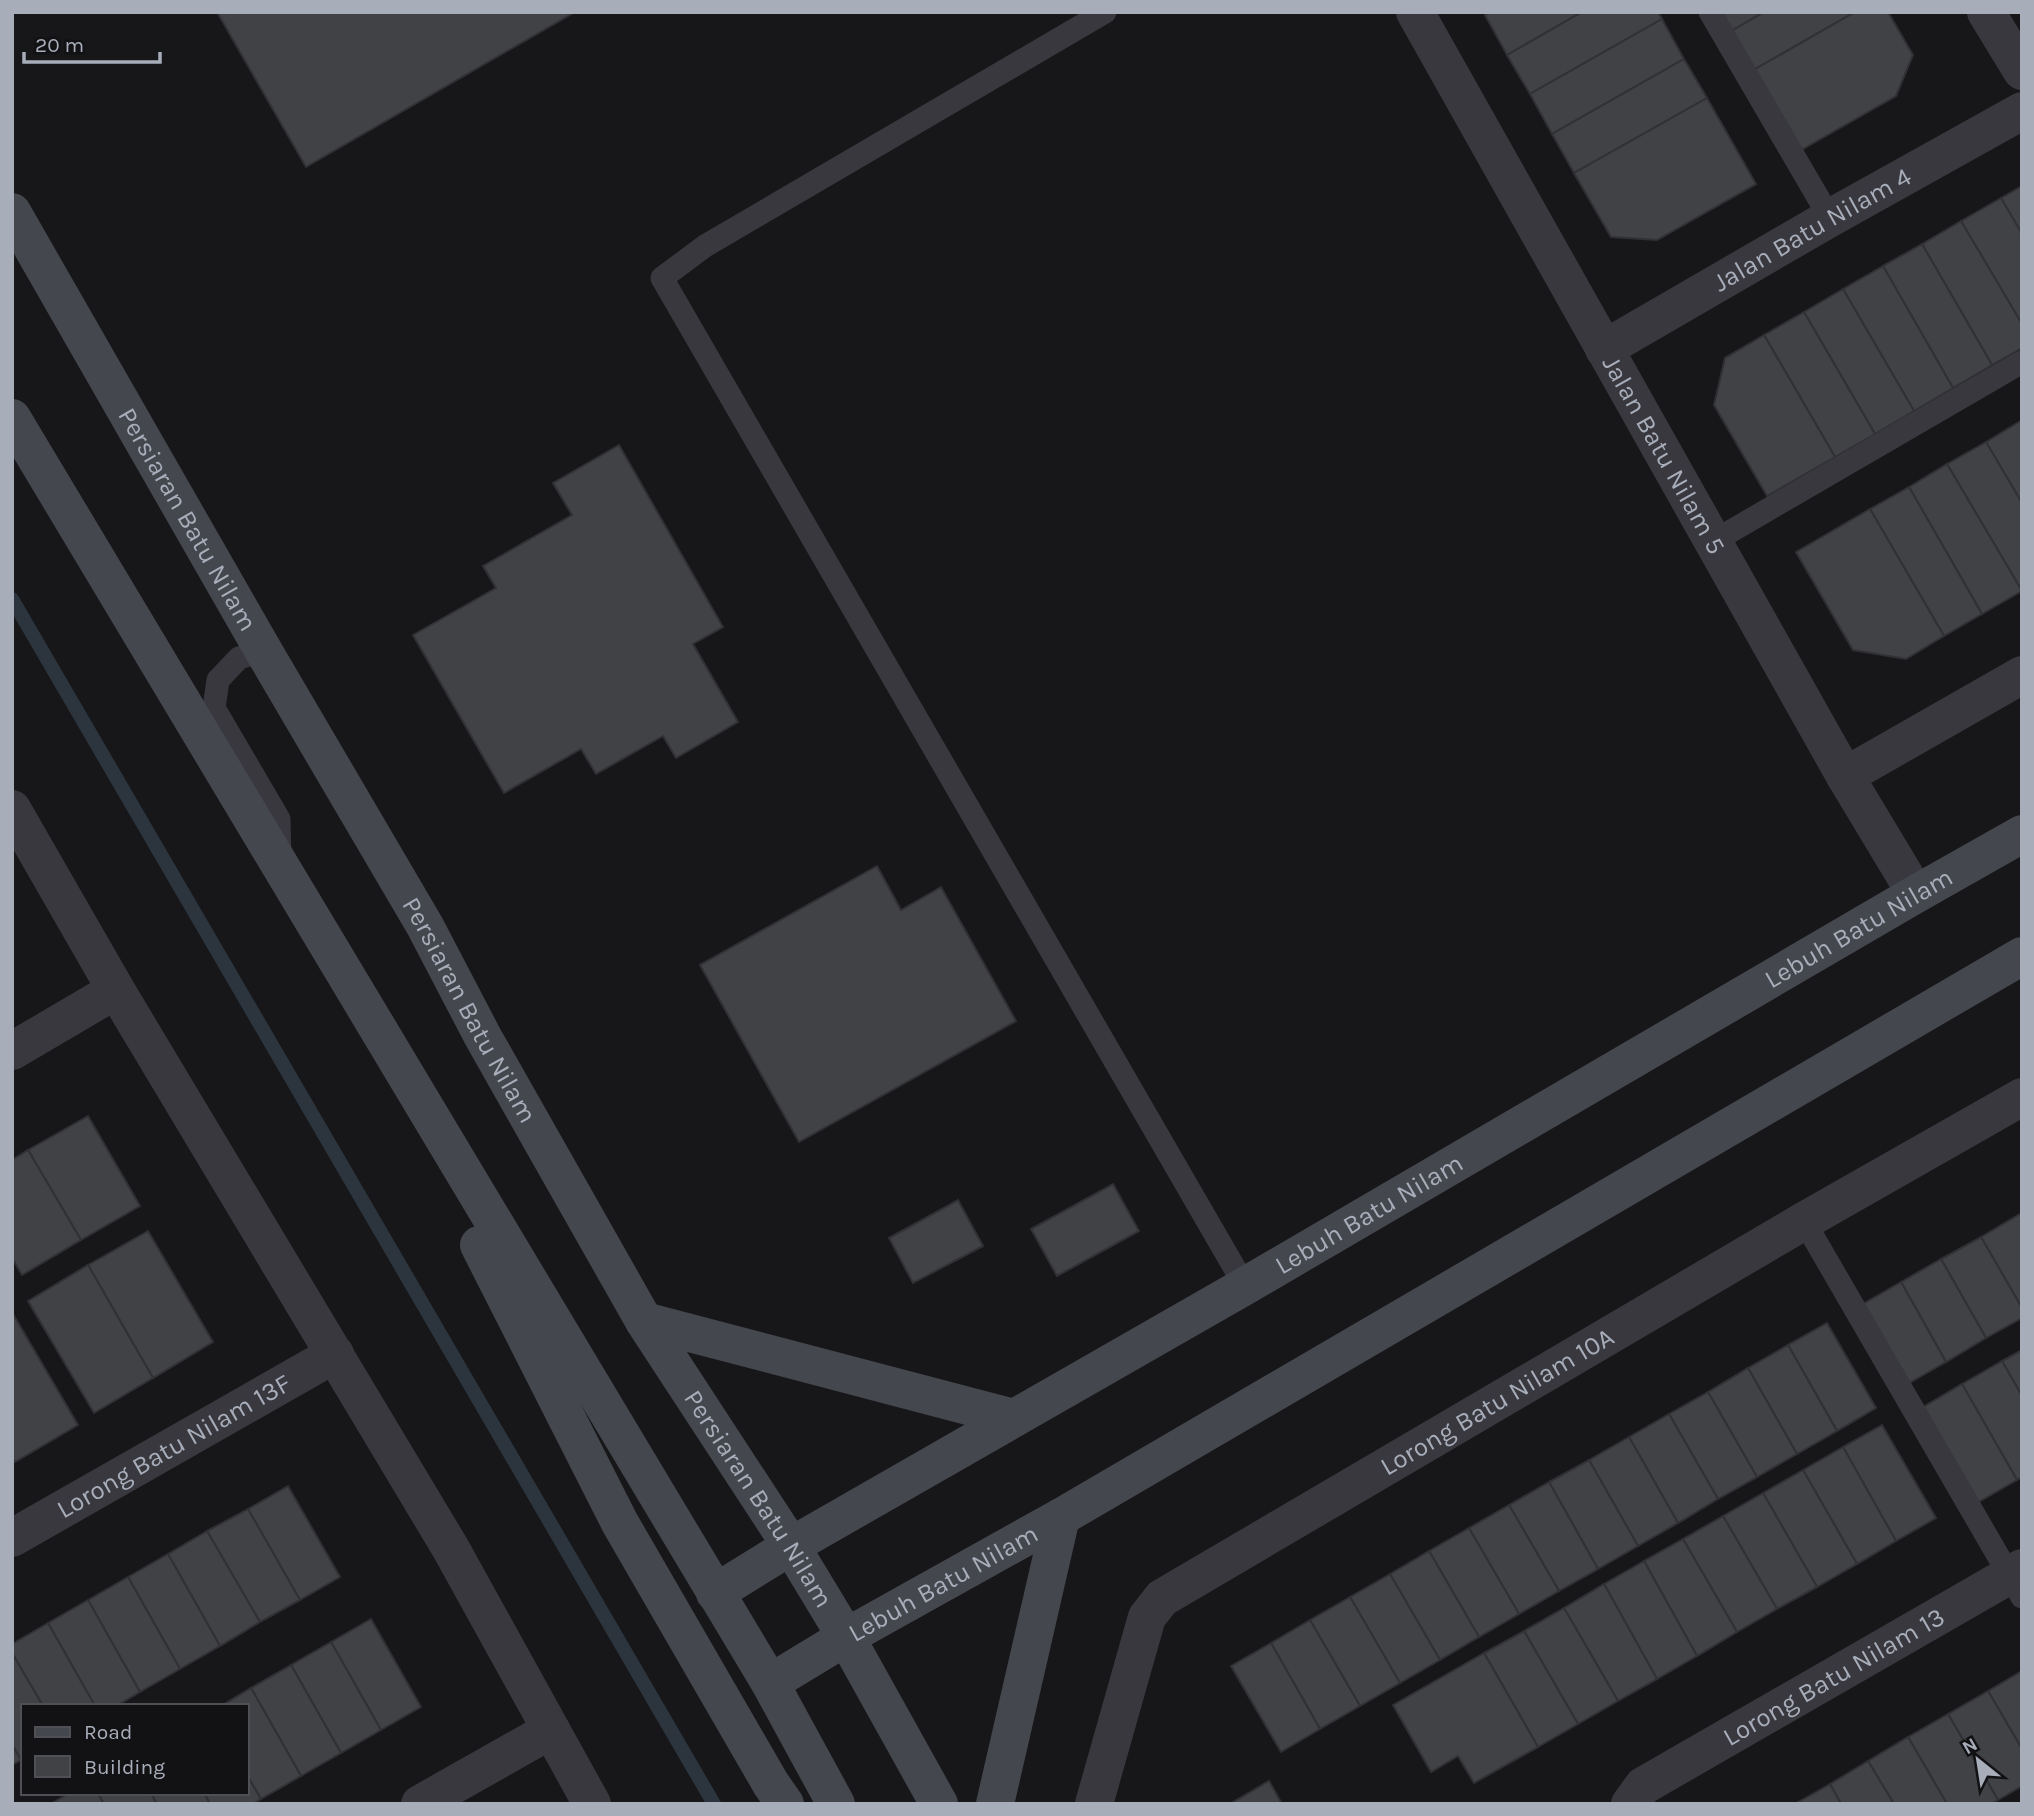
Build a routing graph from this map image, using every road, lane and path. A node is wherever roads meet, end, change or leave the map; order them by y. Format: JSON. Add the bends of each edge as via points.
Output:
{"nodes":[{"id":1,"x":1105,"y":12,"type":"edge"},
{"id":2,"x":1415,"y":12,"type":"edge"},
{"id":3,"x":1710,"y":12,"type":"edge"},
{"id":4,"x":1986,"y":12,"type":"edge"},
{"id":5,"x":2022,"y":71,"type":"edge"},
{"id":6,"x":2022,"y":111,"type":"edge"},
{"id":7,"x":12,"y":212,"type":"edge"},
{"id":8,"x":1830,"y":218,"type":"junction"},
{"id":9,"x":1604,"y":349,"type":"junction"},
{"id":10,"x":2022,"y":362,"type":"edge"},
{"id":11,"x":12,"y":418,"type":"edge"},
{"id":12,"x":1714,"y":541,"type":"junction"},
{"id":13,"x":263,"y":650,"type":"junction"},
{"id":14,"x":2022,"y":675,"type":"edge"},
{"id":15,"x":1845,"y":776,"type":"junction"},
{"id":16,"x":12,"y":809,"type":"edge"},
{"id":17,"x":2022,"y":835,"type":"edge"},
{"id":18,"x":280,"y":869,"type":"junction"},
{"id":19,"x":1916,"y":894,"type":"junction"},
{"id":20,"x":2022,"y":956,"type":"edge"},
{"id":21,"x":116,"y":990,"type":"junction"},
{"id":22,"x":358,"y":998,"type":"junction"},
{"id":23,"x":12,"y":1051,"type":"edge"},
{"id":24,"x":2022,"y":1097,"type":"edge"},
{"id":25,"x":1804,"y":1221,"type":"junction"},
{"id":26,"x":1245,"y":1286,"type":"junction"},
{"id":27,"x":643,"y":1321,"type":"junction"},
{"id":28,"x":335,"y":1354,"type":"junction"},
{"id":29,"x":1014,"y":1418,"type":"junction"},
{"id":30,"x":1061,"y":1517,"type":"junction"},
{"id":31,"x":12,"y":1538,"type":"edge"},
{"id":32,"x":791,"y":1546,"type":"junction"},
{"id":33,"x":2018,"y":1580,"type":"edge"},
{"id":34,"x":715,"y":1592,"type":"junction"},
{"id":35,"x":846,"y":1637,"type":"junction"},
{"id":36,"x":770,"y":1683,"type":"junction"},
{"id":37,"x":551,"y":1730,"type":"junction"},
{"id":38,"x":1637,"y":1795,"type":"edge"},
{"id":39,"x":420,"y":1804,"type":"edge"},
{"id":40,"x":592,"y":1804,"type":"edge"},
{"id":41,"x":785,"y":1804,"type":"edge"},
{"id":42,"x":836,"y":1804,"type":"edge"},
{"id":43,"x":939,"y":1804,"type":"edge"},
{"id":44,"x":995,"y":1804,"type":"edge"},
{"id":45,"x":1094,"y":1804,"type":"edge"}],
"edges":[{"from":1,"to":26,"type":"lane","via":[[705,246],[662,278]]},
{"from":2,"to":9,"type":"street","name":"Jalan Batu Nilam 5"},
{"from":3,"to":8,"type":"lane"},
{"from":4,"to":5,"type":"street"},
{"from":6,"to":8,"type":"street","name":"Jalan Batu Nilam 4"},
{"from":7,"to":13,"type":"main road","name":"Persiaran Batu Nilam"},
{"from":8,"to":9,"type":"street","name":"Jalan Batu Nilam 4"},
{"from":9,"to":12,"type":"street","name":"Jalan Batu Nilam 5"},
{"from":10,"to":12,"type":"lane"},
{"from":11,"to":18,"type":"main road"},
{"from":12,"to":15,"type":"street","name":"Jalan Batu Nilam 5"},
{"from":13,"to":18,"type":"lane","via":[[239,658],[218,680],[214,708],[279,819]]},
{"from":13,"to":27,"type":"main road","name":"Persiaran Batu Nilam","via":[[425,926]]},
{"from":14,"to":15,"type":"street"},
{"from":15,"to":19,"type":"street","name":"Jalan Batu Nilam 5"},
{"from":16,"to":21,"type":"street"},
{"from":17,"to":19,"type":"main road","name":"Lebuh Batu Nilam"},
{"from":18,"to":22,"type":"main road"},
{"from":19,"to":26,"type":"main road","name":"Lebuh Batu Nilam"},
{"from":20,"to":30,"type":"main road","name":"Lebuh Batu Nilam"},
{"from":21,"to":23,"type":"street"},
{"from":21,"to":28,"type":"street"},
{"from":22,"to":34,"type":"main road"},
{"from":22,"to":41,"type":"main road","via":[[620,1523]]},
{"from":24,"to":25,"type":"street","name":"Lorong Batu Nilam 10A"},
{"from":25,"to":33,"type":"lane"},
{"from":25,"to":45,"type":"street","name":"Lorong Batu Nilam 10A","via":[[1162,1598],[1147,1617]]},
{"from":26,"to":29,"type":"main road","name":"Lebuh Batu Nilam"},
{"from":27,"to":29,"type":"main road"},
{"from":27,"to":32,"type":"main road","name":"Persiaran Batu Nilam"},
{"from":28,"to":31,"type":"street","name":"Lorong Batu Nilam 13F"},
{"from":28,"to":37,"type":"street"},
{"from":29,"to":32,"type":"main road","name":"Lebuh Batu Nilam"},
{"from":30,"to":35,"type":"main road","name":"Lebuh Batu Nilam"},
{"from":30,"to":44,"type":"main road"},
{"from":32,"to":34,"type":"main road","name":"Lebuh Batu Nilam"},
{"from":32,"to":35,"type":"main road","name":"Persiaran Batu Nilam"},
{"from":33,"to":38,"type":"street","name":"Lorong Batu Nilam 13"},
{"from":34,"to":36,"type":"main road"},
{"from":35,"to":36,"type":"main road","name":"Lebuh Batu Nilam"},
{"from":35,"to":43,"type":"main road","name":"Persiaran Batu Nilam"},
{"from":36,"to":42,"type":"main road"},
{"from":37,"to":39,"type":"street"},
{"from":37,"to":40,"type":"street"}]}
